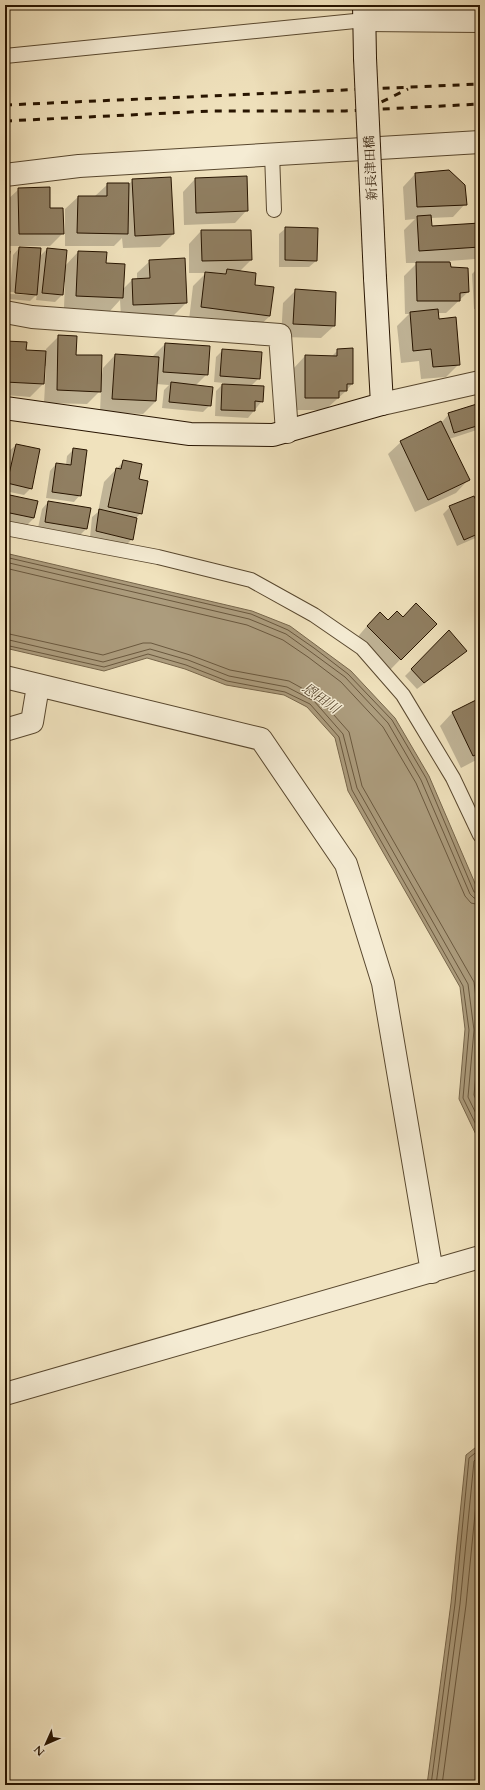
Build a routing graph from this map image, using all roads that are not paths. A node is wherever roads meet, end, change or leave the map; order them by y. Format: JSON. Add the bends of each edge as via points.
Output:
{"nodes":[{"id":1,"x":364,"y":12,"type":"edge"},
{"id":2,"x":480,"y":21,"type":"edge"},
{"id":3,"x":5,"y":56,"type":"edge"},
{"id":4,"x":480,"y":142,"type":"edge"},
{"id":5,"x":272,"y":153,"type":"junction"},
{"id":6,"x":5,"y":175,"type":"edge"},
{"id":7,"x":274,"y":210,"type":"dead end"},
{"id":8,"x":5,"y":312,"type":"edge"},
{"id":9,"x":480,"y":382,"type":"edge"},
{"id":10,"x":382,"y":404,"type":"junction"},
{"id":11,"x":5,"y":408,"type":"edge"},
{"id":12,"x":287,"y":432,"type":"junction"},
{"id":13,"x":5,"y":528,"type":"edge"},
{"id":14,"x":5,"y":677,"type":"edge"},
{"id":15,"x":38,"y":686,"type":"junction"},
{"id":16,"x":5,"y":730,"type":"edge"},
{"id":17,"x":480,"y":835,"type":"edge"},
{"id":18,"x":480,"y":1257,"type":"edge"},
{"id":19,"x":437,"y":1270,"type":"junction"},
{"id":20,"x":5,"y":1394,"type":"edge"}],
"edges":[{"from":1,"to":2,"type":"street"},
{"from":1,"to":3,"type":"lane"},
{"from":1,"to":10,"type":"street","name":"新長津田橋","bridge":true},
{"from":4,"to":5,"type":"street"},
{"from":5,"to":6,"type":"street","via":[[79,166]]},
{"from":5,"to":7,"type":"lane"},
{"from":8,"to":12,"type":"street","via":[[32,317],[280,335]]},
{"from":9,"to":10,"type":"street"},
{"from":10,"to":12,"type":"street"},
{"from":11,"to":12,"type":"street","via":[[190,434],[273,435]]},
{"from":13,"to":17,"type":"lane","via":[[158,557],[251,580],[314,615],[362,648],[403,695],[453,778]]},
{"from":14,"to":15,"type":"street"},
{"from":15,"to":16,"type":"street","via":[[32,722]]},
{"from":15,"to":19,"type":"street","via":[[260,739],[346,864],[383,983]]},
{"from":18,"to":19,"type":"street"},
{"from":19,"to":20,"type":"street"}]}
